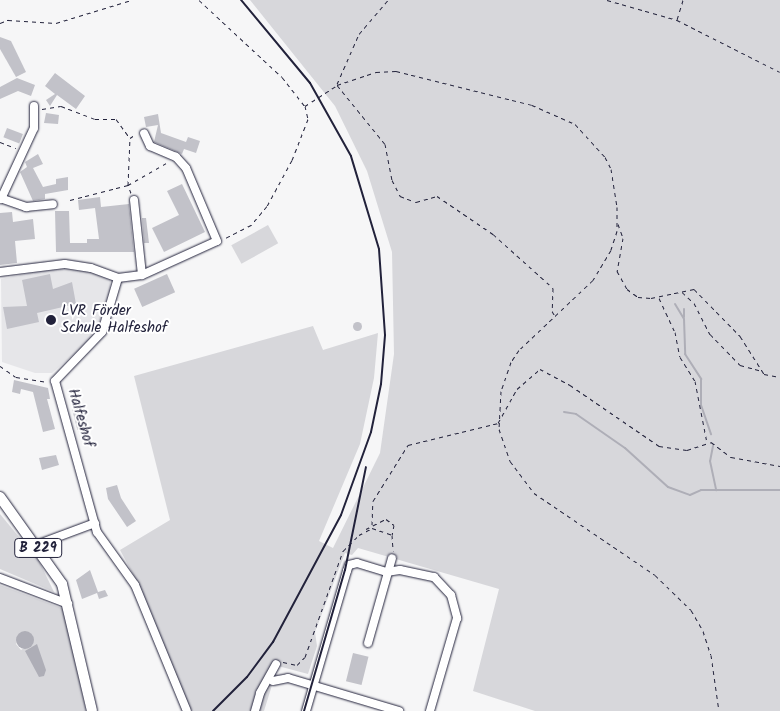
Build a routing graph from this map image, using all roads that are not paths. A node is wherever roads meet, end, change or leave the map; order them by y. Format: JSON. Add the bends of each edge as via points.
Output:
{"nodes":[{"id":1,"x":34,"y":108,"type":"road end"},
{"id":2,"x":144,"y":133,"type":"road end"},
{"id":3,"x":1,"y":198,"type":"edge"},
{"id":4,"x":134,"y":200,"type":"road end"},
{"id":5,"x":53,"y":204,"type":"dead end"},
{"id":6,"x":0,"y":272,"type":"edge"},
{"id":7,"x":142,"y":275,"type":"junction"},
{"id":8,"x":118,"y":278,"type":"junction"},
{"id":9,"x":0,"y":497,"type":"edge"},
{"id":10,"x":94,"y":523,"type":"junction"},
{"id":11,"x":36,"y":545,"type":"junction"},
{"id":12,"x":392,"y":558,"type":"dead end"},
{"id":13,"x":386,"y":572,"type":"junction"},
{"id":14,"x":0,"y":578,"type":"edge"},
{"id":15,"x":68,"y":604,"type":"junction"},
{"id":16,"x":368,"y":643,"type":"dead end"},
{"id":17,"x":276,"y":664,"type":"dead end"},
{"id":18,"x":273,"y":680,"type":"dead end"},
{"id":19,"x":313,"y":686,"type":"junction"},
{"id":20,"x":366,"y":702,"type":"junction"},
{"id":21,"x":92,"y":711,"type":"edge"},
{"id":22,"x":187,"y":711,"type":"edge"},
{"id":23,"x":255,"y":711,"type":"edge"},
{"id":24,"x":306,"y":711,"type":"edge"},
{"id":25,"x":363,"y":711,"type":"edge"},
{"id":26,"x":399,"y":711,"type":"edge"},
{"id":27,"x":430,"y":711,"type":"edge"}],
"edges":[{"from":1,"to":3,"type":"street","via":[[34,128]]},
{"from":2,"to":7,"type":"street","via":[[150,146],[176,158],[186,168],[218,242]]},
{"from":3,"to":5,"type":"street","via":[[26,206]]},
{"from":4,"to":7,"type":"street"},
{"from":6,"to":8,"type":"street","via":[[65,264]]},
{"from":7,"to":8,"type":"street"},
{"from":8,"to":10,"type":"street","name":"Halfeshof","via":[[102,332],[55,381]]},
{"from":9,"to":11,"type":"main road","number":"B 229"},
{"from":10,"to":11,"type":"street"},
{"from":10,"to":22,"type":"street","name":"Halfeshof","via":[[104,545],[135,585]]},
{"from":11,"to":15,"type":"main road","number":"B 229","via":[[60,580]]},
{"from":12,"to":13,"type":"street"},
{"from":13,"to":16,"type":"street"},
{"from":13,"to":19,"type":"street","via":[[366,564],[349,566]]},
{"from":13,"to":27,"type":"street","via":[[400,570],[434,577],[443,584],[457,610]]},
{"from":14,"to":15,"type":"street"},
{"from":15,"to":21,"type":"main road","number":"B 229"},
{"from":17,"to":23,"type":"street","via":[[262,688]]},
{"from":18,"to":19,"type":"street","via":[[285,678]]},
{"from":19,"to":20,"type":"street"},
{"from":19,"to":24,"type":"street"},
{"from":20,"to":25,"type":"street"},
{"from":20,"to":26,"type":"street"}]}
